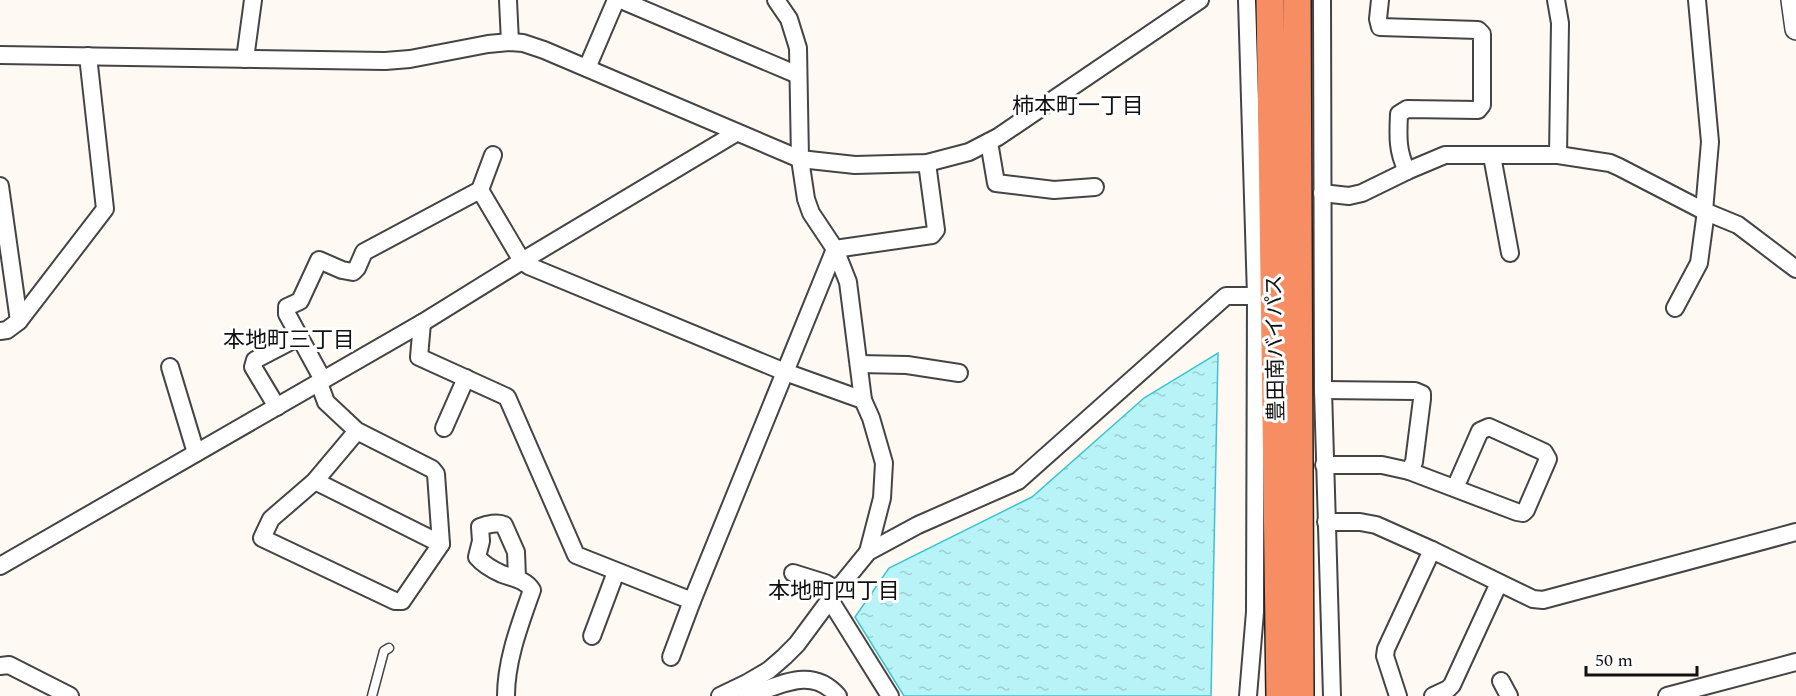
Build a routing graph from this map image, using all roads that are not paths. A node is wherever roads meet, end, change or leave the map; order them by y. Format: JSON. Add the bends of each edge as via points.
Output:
{"nodes":[{"id":1,"x":253,"y":0,"type":"edge"},
{"id":2,"x":508,"y":0,"type":"edge"},
{"id":3,"x":615,"y":0,"type":"edge"},
{"id":4,"x":621,"y":0,"type":"edge"},
{"id":5,"x":776,"y":0,"type":"edge"},
{"id":6,"x":1200,"y":0,"type":"edge"},
{"id":7,"x":1247,"y":0,"type":"edge"},
{"id":8,"x":1270,"y":0,"type":"edge"},
{"id":9,"x":1297,"y":0,"type":"edge"},
{"id":10,"x":1322,"y":0,"type":"edge"},
{"id":11,"x":1380,"y":0,"type":"edge"},
{"id":12,"x":1556,"y":0,"type":"edge"},
{"id":13,"x":1697,"y":0,"type":"edge"},
{"id":14,"x":1792,"y":0,"type":"edge"},
{"id":15,"x":1796,"y":29,"type":"edge"},
{"id":16,"x":510,"y":42,"type":"junction"},
{"id":17,"x":0,"y":55,"type":"edge"},
{"id":18,"x":88,"y":56,"type":"junction"},
{"id":19,"x":245,"y":59,"type":"junction"},
{"id":20,"x":586,"y":68,"type":"junction"},
{"id":21,"x":798,"y":75,"type":"junction"},
{"id":22,"x":736,"y":133,"type":"junction"},
{"id":23,"x":989,"y":142,"type":"junction"},
{"id":24,"x":493,"y":155,"type":"dead end"},
{"id":25,"x":1558,"y":155,"type":"junction"},
{"id":26,"x":1492,"y":156,"type":"junction"},
{"id":27,"x":800,"y":159,"type":"junction"},
{"id":28,"x":927,"y":163,"type":"junction"},
{"id":29,"x":1407,"y":171,"type":"junction"},
{"id":30,"x":0,"y":186,"type":"edge"},
{"id":31,"x":1095,"y":187,"type":"dead end"},
{"id":32,"x":480,"y":190,"type":"junction"},
{"id":33,"x":1322,"y":193,"type":"junction"},
{"id":34,"x":1705,"y":211,"type":"junction"},
{"id":35,"x":835,"y":249,"type":"junction"},
{"id":36,"x":1510,"y":253,"type":"dead end"},
{"id":37,"x":522,"y":261,"type":"junction"},
{"id":38,"x":1796,"y":269,"type":"edge"},
{"id":39,"x":1256,"y":296,"type":"junction"},
{"id":40,"x":1675,"y":308,"type":"dead end"},
{"id":41,"x":19,"y":321,"type":"junction"},
{"id":42,"x":422,"y":323,"type":"junction"},
{"id":43,"x":0,"y":332,"type":"edge"},
{"id":44,"x":299,"y":337,"type":"junction"},
{"id":45,"x":860,"y":364,"type":"junction"},
{"id":46,"x":170,"y":367,"type":"dead end"},
{"id":47,"x":785,"y":372,"type":"junction"},
{"id":48,"x":959,"y":373,"type":"dead end"},
{"id":49,"x":466,"y":378,"type":"junction"},
{"id":50,"x":321,"y":382,"type":"junction"},
{"id":51,"x":1323,"y":390,"type":"junction"},
{"id":52,"x":863,"y":399,"type":"junction"},
{"id":53,"x":277,"y":407,"type":"junction"},
{"id":54,"x":444,"y":429,"type":"dead end"},
{"id":55,"x":357,"y":431,"type":"junction"},
{"id":56,"x":196,"y":453,"type":"junction"},
{"id":57,"x":1324,"y":465,"type":"junction"},
{"id":58,"x":1409,"y":471,"type":"junction"},
{"id":59,"x":315,"y":481,"type":"junction"},
{"id":60,"x":1455,"y":488,"type":"junction"},
{"id":61,"x":1326,"y":522,"type":"junction"},
{"id":62,"x":1796,"y":532,"type":"edge"},
{"id":63,"x":441,"y":544,"type":"junction"},
{"id":64,"x":1432,"y":550,"type":"junction"},
{"id":65,"x":868,"y":552,"type":"junction"},
{"id":66,"x":0,"y":566,"type":"edge"},
{"id":67,"x":616,"y":572,"type":"junction"},
{"id":68,"x":793,"y":573,"type":"dead end"},
{"id":69,"x":517,"y":578,"type":"dead end"},
{"id":70,"x":1499,"y":583,"type":"junction"},
{"id":71,"x":834,"y":595,"type":"junction"},
{"id":72,"x":692,"y":602,"type":"junction"},
{"id":73,"x":592,"y":636,"type":"dead end"},
{"id":74,"x":389,"y":648,"type":"dead end"},
{"id":75,"x":671,"y":657,"type":"dead end"},
{"id":76,"x":1796,"y":662,"type":"edge"},
{"id":77,"x":0,"y":666,"type":"edge"},
{"id":78,"x":70,"y":696,"type":"edge"},
{"id":79,"x":372,"y":696,"type":"edge"},
{"id":80,"x":506,"y":696,"type":"edge"},
{"id":81,"x":720,"y":696,"type":"edge"},
{"id":82,"x":747,"y":696,"type":"edge"},
{"id":83,"x":838,"y":696,"type":"edge"},
{"id":84,"x":890,"y":696,"type":"edge"},
{"id":85,"x":1248,"y":696,"type":"edge"},
{"id":86,"x":1280,"y":696,"type":"edge"},
{"id":87,"x":1300,"y":696,"type":"edge"},
{"id":88,"x":1332,"y":696,"type":"edge"},
{"id":89,"x":1398,"y":696,"type":"edge"},
{"id":90,"x":1433,"y":696,"type":"edge"},
{"id":91,"x":1668,"y":696,"type":"edge"}],
"edges":[{"from":1,"to":19,"type":"street"},
{"from":2,"to":16,"type":"street"},
{"from":3,"to":20,"type":"street"},
{"from":4,"to":21,"type":"street"},
{"from":5,"to":21,"type":"street","via":[[789,19],[798,48]]},
{"from":6,"to":23,"type":"street"},
{"from":7,"to":39,"type":"street"},
{"from":8,"to":86,"type":"highway","name":"豊田南バイパス"},
{"from":9,"to":87,"type":"highway","name":"豊田南バイパス"},
{"from":10,"to":33,"type":"street"},
{"from":11,"to":29,"type":"street","via":[[1380,27],[1478,30],[1482,34],[1482,105],[1478,110],[1407,109],[1399,114],[1398,148]]},
{"from":12,"to":25,"type":"street","via":[[1560,23]]},
{"from":13,"to":34,"type":"street","via":[[1710,142]]},
{"from":14,"to":15,"type":"street"},
{"from":16,"to":19,"type":"street","via":[[385,61]]},
{"from":16,"to":20,"type":"street","via":[[544,50]]},
{"from":17,"to":18,"type":"street"},
{"from":18,"to":19,"type":"street"},
{"from":18,"to":41,"type":"street","via":[[105,209]]},
{"from":20,"to":22,"type":"street"},
{"from":21,"to":27,"type":"street"},
{"from":22,"to":27,"type":"street"},
{"from":22,"to":37,"type":"street"},
{"from":23,"to":28,"type":"street","via":[[969,152]]},
{"from":23,"to":31,"type":"street","via":[[996,183],[1054,190]]},
{"from":24,"to":32,"type":"street"},
{"from":25,"to":26,"type":"street"},
{"from":25,"to":34,"type":"street","via":[[1610,163]]},
{"from":26,"to":29,"type":"street","via":[[1445,155]]},
{"from":26,"to":36,"type":"street"},
{"from":27,"to":28,"type":"street","via":[[855,165]]},
{"from":27,"to":35,"type":"street","via":[[811,213]]},
{"from":28,"to":35,"type":"street","via":[[936,230],[932,235]]},
{"from":29,"to":33,"type":"street","via":[[1362,193]]},
{"from":30,"to":41,"type":"street"},
{"from":32,"to":37,"type":"street"},
{"from":32,"to":44,"type":"street","via":[[364,252],[353,272],[319,260],[300,301],[287,308]]},
{"from":33,"to":51,"type":"street"},
{"from":34,"to":38,"type":"street","via":[[1738,225]]},
{"from":34,"to":40,"type":"street","via":[[1699,263]]},
{"from":35,"to":45,"type":"street","via":[[848,282]]},
{"from":35,"to":47,"type":"street"},
{"from":37,"to":42,"type":"street"},
{"from":37,"to":47,"type":"street"},
{"from":39,"to":65,"type":"street","via":[[1226,296],[1018,481],[918,525]]},
{"from":39,"to":85,"type":"street","via":[[1255,612]]},
{"from":41,"to":43,"type":"street"},
{"from":42,"to":49,"type":"street","via":[[418,357]]},
{"from":42,"to":50,"type":"street"},
{"from":44,"to":50,"type":"street"},
{"from":44,"to":53,"type":"street","via":[[255,360],[253,367]]},
{"from":45,"to":48,"type":"street","via":[[907,365]]},
{"from":45,"to":52,"type":"street"},
{"from":46,"to":56,"type":"street"},
{"from":47,"to":52,"type":"street"},
{"from":47,"to":72,"type":"street"},
{"from":49,"to":54,"type":"street"},
{"from":49,"to":67,"type":"street","via":[[507,397],[576,555]]},
{"from":50,"to":53,"type":"street"},
{"from":50,"to":55,"type":"street","via":[[326,402]]},
{"from":51,"to":57,"type":"street"},
{"from":51,"to":58,"type":"street","via":[[1422,394],[1414,462]]},
{"from":52,"to":65,"type":"street","via":[[884,463],[882,498]]},
{"from":53,"to":56,"type":"street"},
{"from":55,"to":59,"type":"street"},
{"from":55,"to":63,"type":"street","via":[[436,474]]},
{"from":56,"to":66,"type":"street"},
{"from":57,"to":58,"type":"street","via":[[1382,465]]},
{"from":57,"to":61,"type":"street"},
{"from":58,"to":60,"type":"street"},
{"from":59,"to":63,"type":"street"},
{"from":59,"to":63,"type":"street","via":[[271,519],[262,538],[394,601],[402,601]]},
{"from":60,"to":60,"type":"street","via":[[1523,513],[1548,459],[1544,452],[1489,427],[1480,431]]},
{"from":61,"to":64,"type":"street","via":[[1376,525]]},
{"from":61,"to":88,"type":"street"},
{"from":62,"to":70,"type":"street","via":[[1543,600]]},
{"from":64,"to":70,"type":"street"},
{"from":64,"to":89,"type":"street","via":[[1386,649]]},
{"from":65,"to":71,"type":"street"},
{"from":67,"to":72,"type":"street"},
{"from":67,"to":73,"type":"street"},
{"from":68,"to":71,"type":"street","via":[[825,583]]},
{"from":69,"to":80,"type":"street","via":[[532,590],[518,628]]},
{"from":70,"to":90,"type":"street","via":[[1452,685]]},
{"from":71,"to":81,"type":"street","via":[[784,657],[769,670]]},
{"from":71,"to":84,"type":"street"},
{"from":72,"to":75,"type":"street"},
{"from":74,"to":79,"type":"lane","via":[[384,651]]},
{"from":76,"to":91,"type":"street"},
{"from":77,"to":78,"type":"street","via":[[9,665]]},
{"from":82,"to":83,"type":"street","via":[[802,678],[823,683]]}]}
